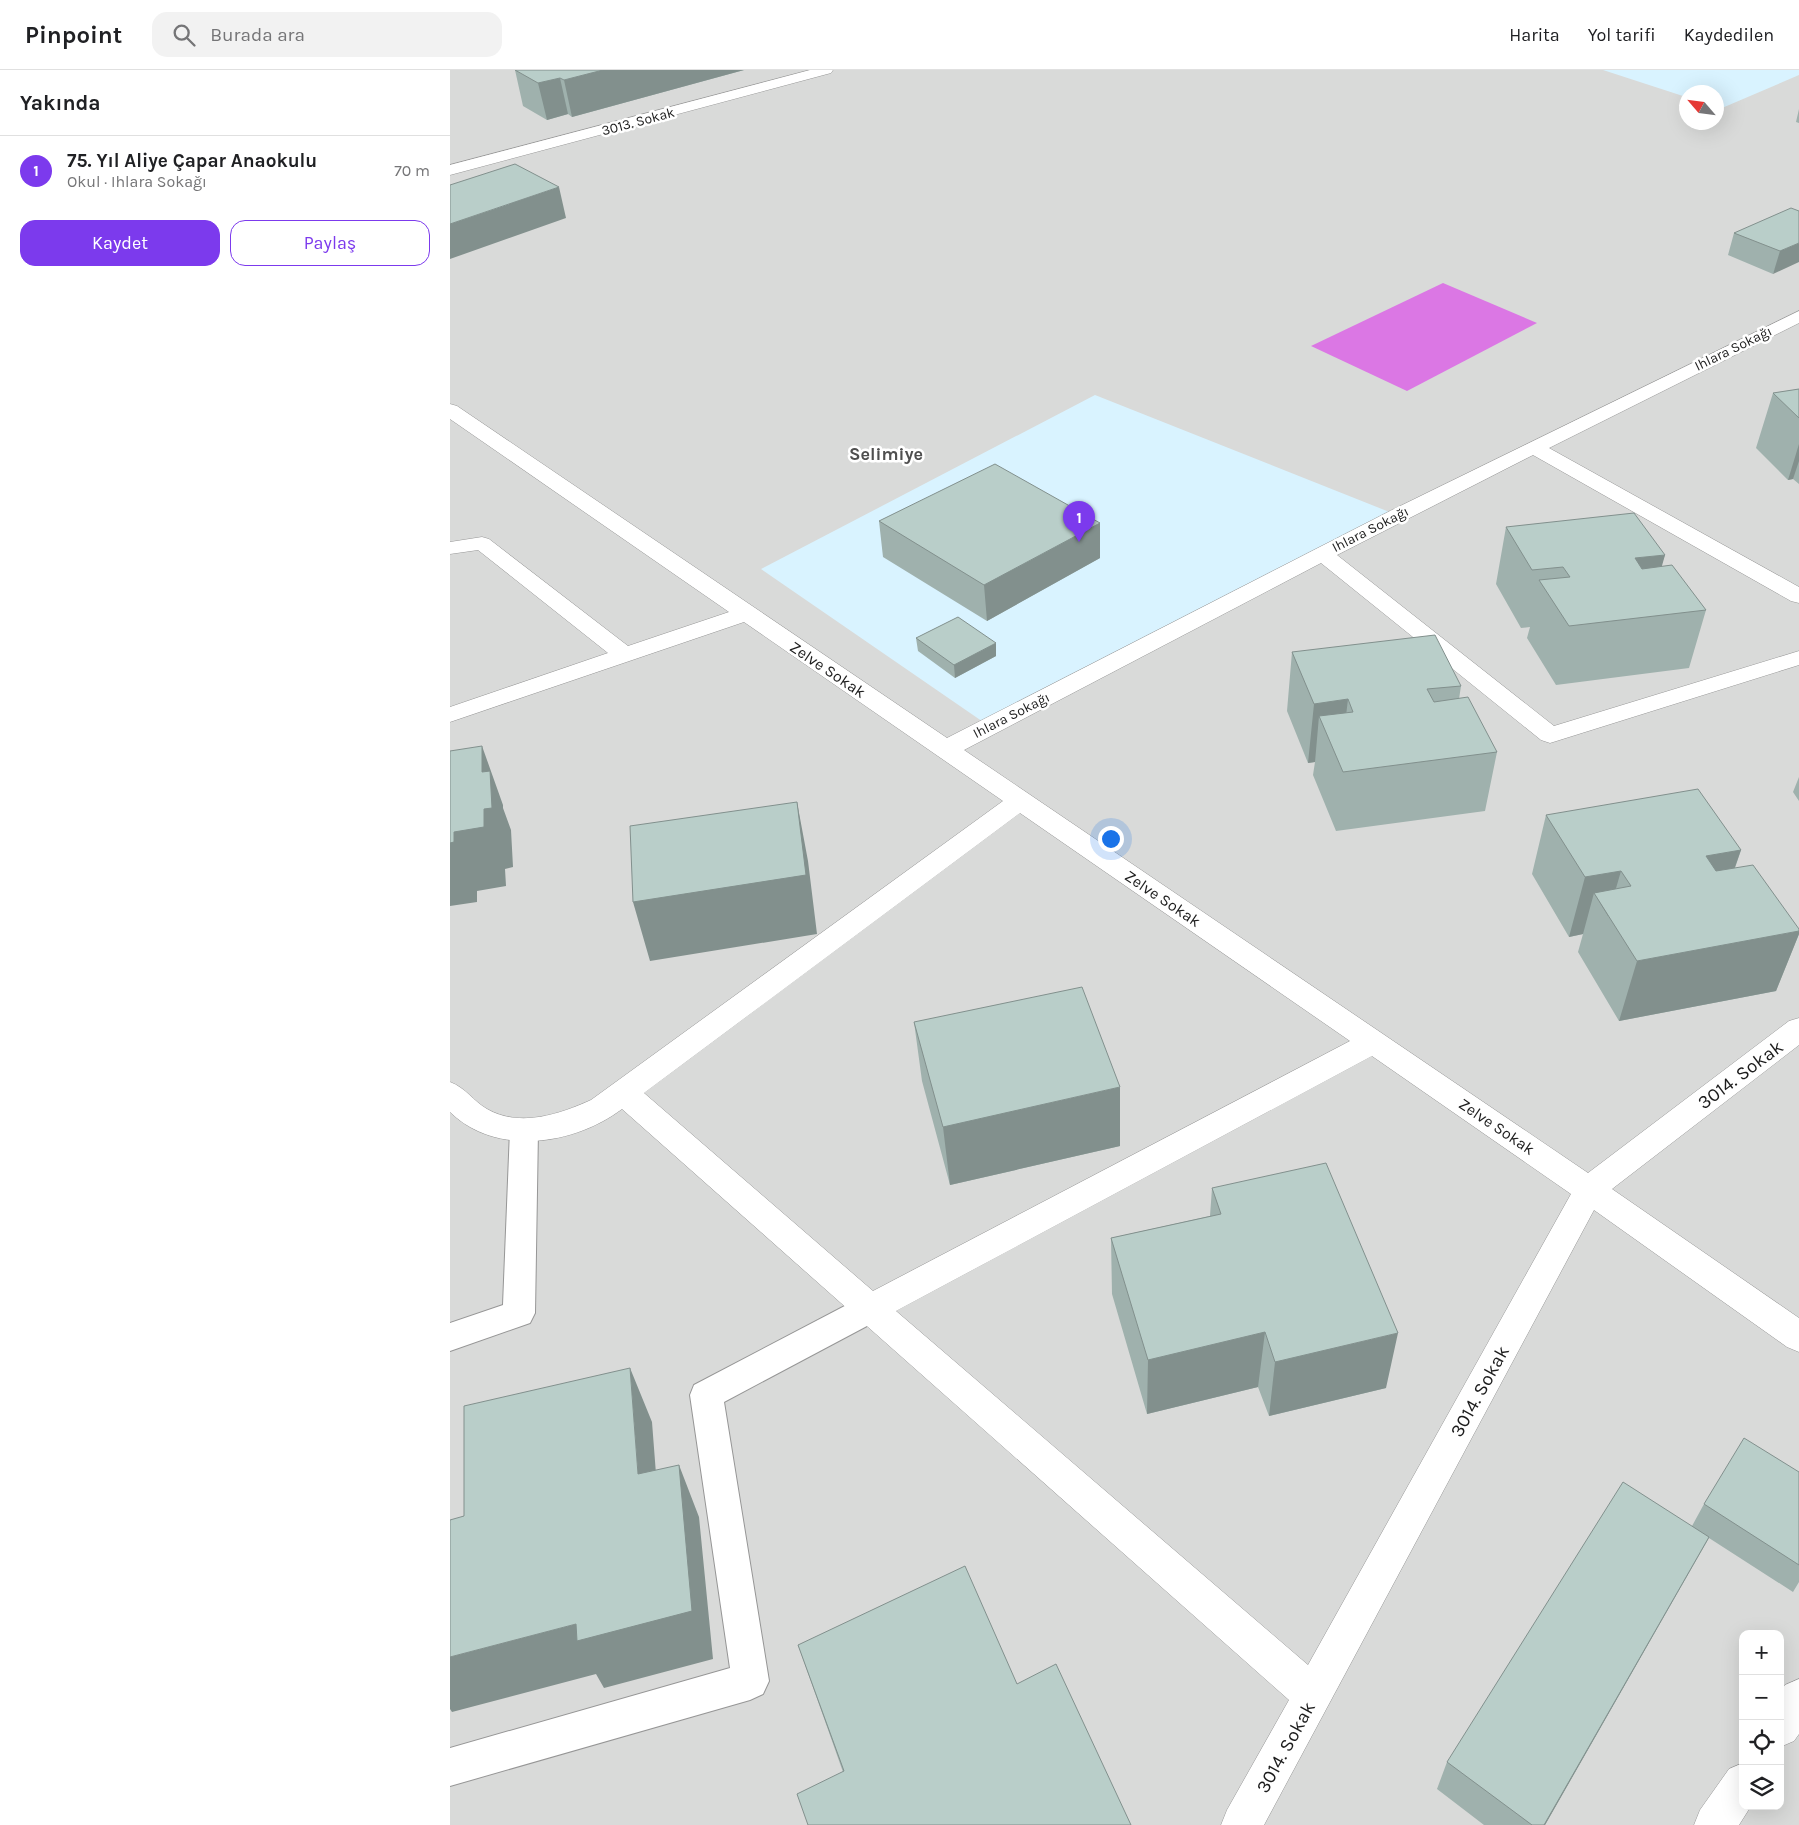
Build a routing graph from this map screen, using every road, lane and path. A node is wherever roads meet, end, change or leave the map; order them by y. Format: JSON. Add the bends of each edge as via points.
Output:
{"nodes":[{"id":1,"x":826,"y":70,"type":"edge"},
{"id":2,"x":450,"y":170,"type":"edge"},
{"id":3,"x":1799,"y":316,"type":"edge"},
{"id":4,"x":450,"y":410,"type":"edge"},
{"id":5,"x":1533,"y":447,"type":"junction"},
{"id":6,"x":450,"y":548,"type":"edge"},
{"id":7,"x":1322,"y":553,"type":"junction"},
{"id":8,"x":1799,"y":596,"type":"edge"},
{"id":9,"x":748,"y":613,"type":"junction"},
{"id":10,"x":624,"y":655,"type":"junction"},
{"id":11,"x":1799,"y":658,"type":"edge"},
{"id":12,"x":450,"y":714,"type":"edge"},
{"id":13,"x":946,"y":749,"type":"junction"},
{"id":14,"x":1020,"y":800,"type":"junction"},
{"id":15,"x":1799,"y":1029,"type":"edge"},
{"id":16,"x":1374,"y":1042,"type":"junction"},
{"id":17,"x":622,"y":1092,"type":"junction"},
{"id":18,"x":450,"y":1094,"type":"edge"},
{"id":19,"x":524,"y":1130,"type":"junction"},
{"id":20,"x":1589,"y":1190,"type":"junction"},
{"id":21,"x":871,"y":1308,"type":"junction"},
{"id":22,"x":450,"y":1337,"type":"edge"},
{"id":23,"x":1799,"y":1337,"type":"edge"},
{"id":24,"x":1313,"y":1694,"type":"junction"},
{"id":25,"x":1799,"y":1699,"type":"edge"},
{"id":26,"x":1784,"y":1721,"type":"edge"},
{"id":27,"x":450,"y":1767,"type":"edge"},
{"id":28,"x":1739,"y":1789,"type":"edge"},
{"id":29,"x":1242,"y":1825,"type":"edge"},
{"id":30,"x":1715,"y":1825,"type":"edge"}],
"edges":[{"from":1,"to":2,"type":"street","name":"3013. Sokak"},
{"from":3,"to":5,"type":"street","name":"Ihlara Sokağı"},
{"from":4,"to":9,"type":"street","name":"Zelve Sokak"},
{"from":5,"to":7,"type":"street","name":"Ihlara Sokağı"},
{"from":5,"to":8,"type":"street"},
{"from":6,"to":10,"type":"street","via":[[482,543]]},
{"from":7,"to":11,"type":"street","via":[[1550,735]]},
{"from":7,"to":13,"type":"street","name":"Ihlara Sokağı"},
{"from":9,"to":10,"type":"street"},
{"from":9,"to":13,"type":"street","name":"Zelve Sokak"},
{"from":10,"to":12,"type":"street"},
{"from":13,"to":14,"type":"street","name":"Zelve Sokak"},
{"from":14,"to":16,"type":"street","name":"Zelve Sokak"},
{"from":14,"to":17,"type":"street"},
{"from":15,"to":20,"type":"street","name":"3014. Sokak"},
{"from":16,"to":20,"type":"street","name":"Zelve Sokak"},
{"from":16,"to":21,"type":"street"},
{"from":17,"to":19,"type":"street","via":[[602,1108],[577,1120],[551,1128]]},
{"from":17,"to":21,"type":"street"},
{"from":18,"to":19,"type":"street","via":[[478,1118],[499,1127]]},
{"from":19,"to":22,"type":"lane","via":[[519,1313]]},
{"from":20,"to":23,"type":"street","name":"Zelve Sokak"},
{"from":20,"to":24,"type":"street","name":"3014. Sokak"},
{"from":21,"to":24,"type":"street"},
{"from":21,"to":27,"type":"lane","via":[[706,1395],[750,1681]]},
{"from":24,"to":29,"type":"street","name":"3014. Sokak"},
{"from":25,"to":26,"type":"street"},
{"from":28,"to":30,"type":"street"}]}
